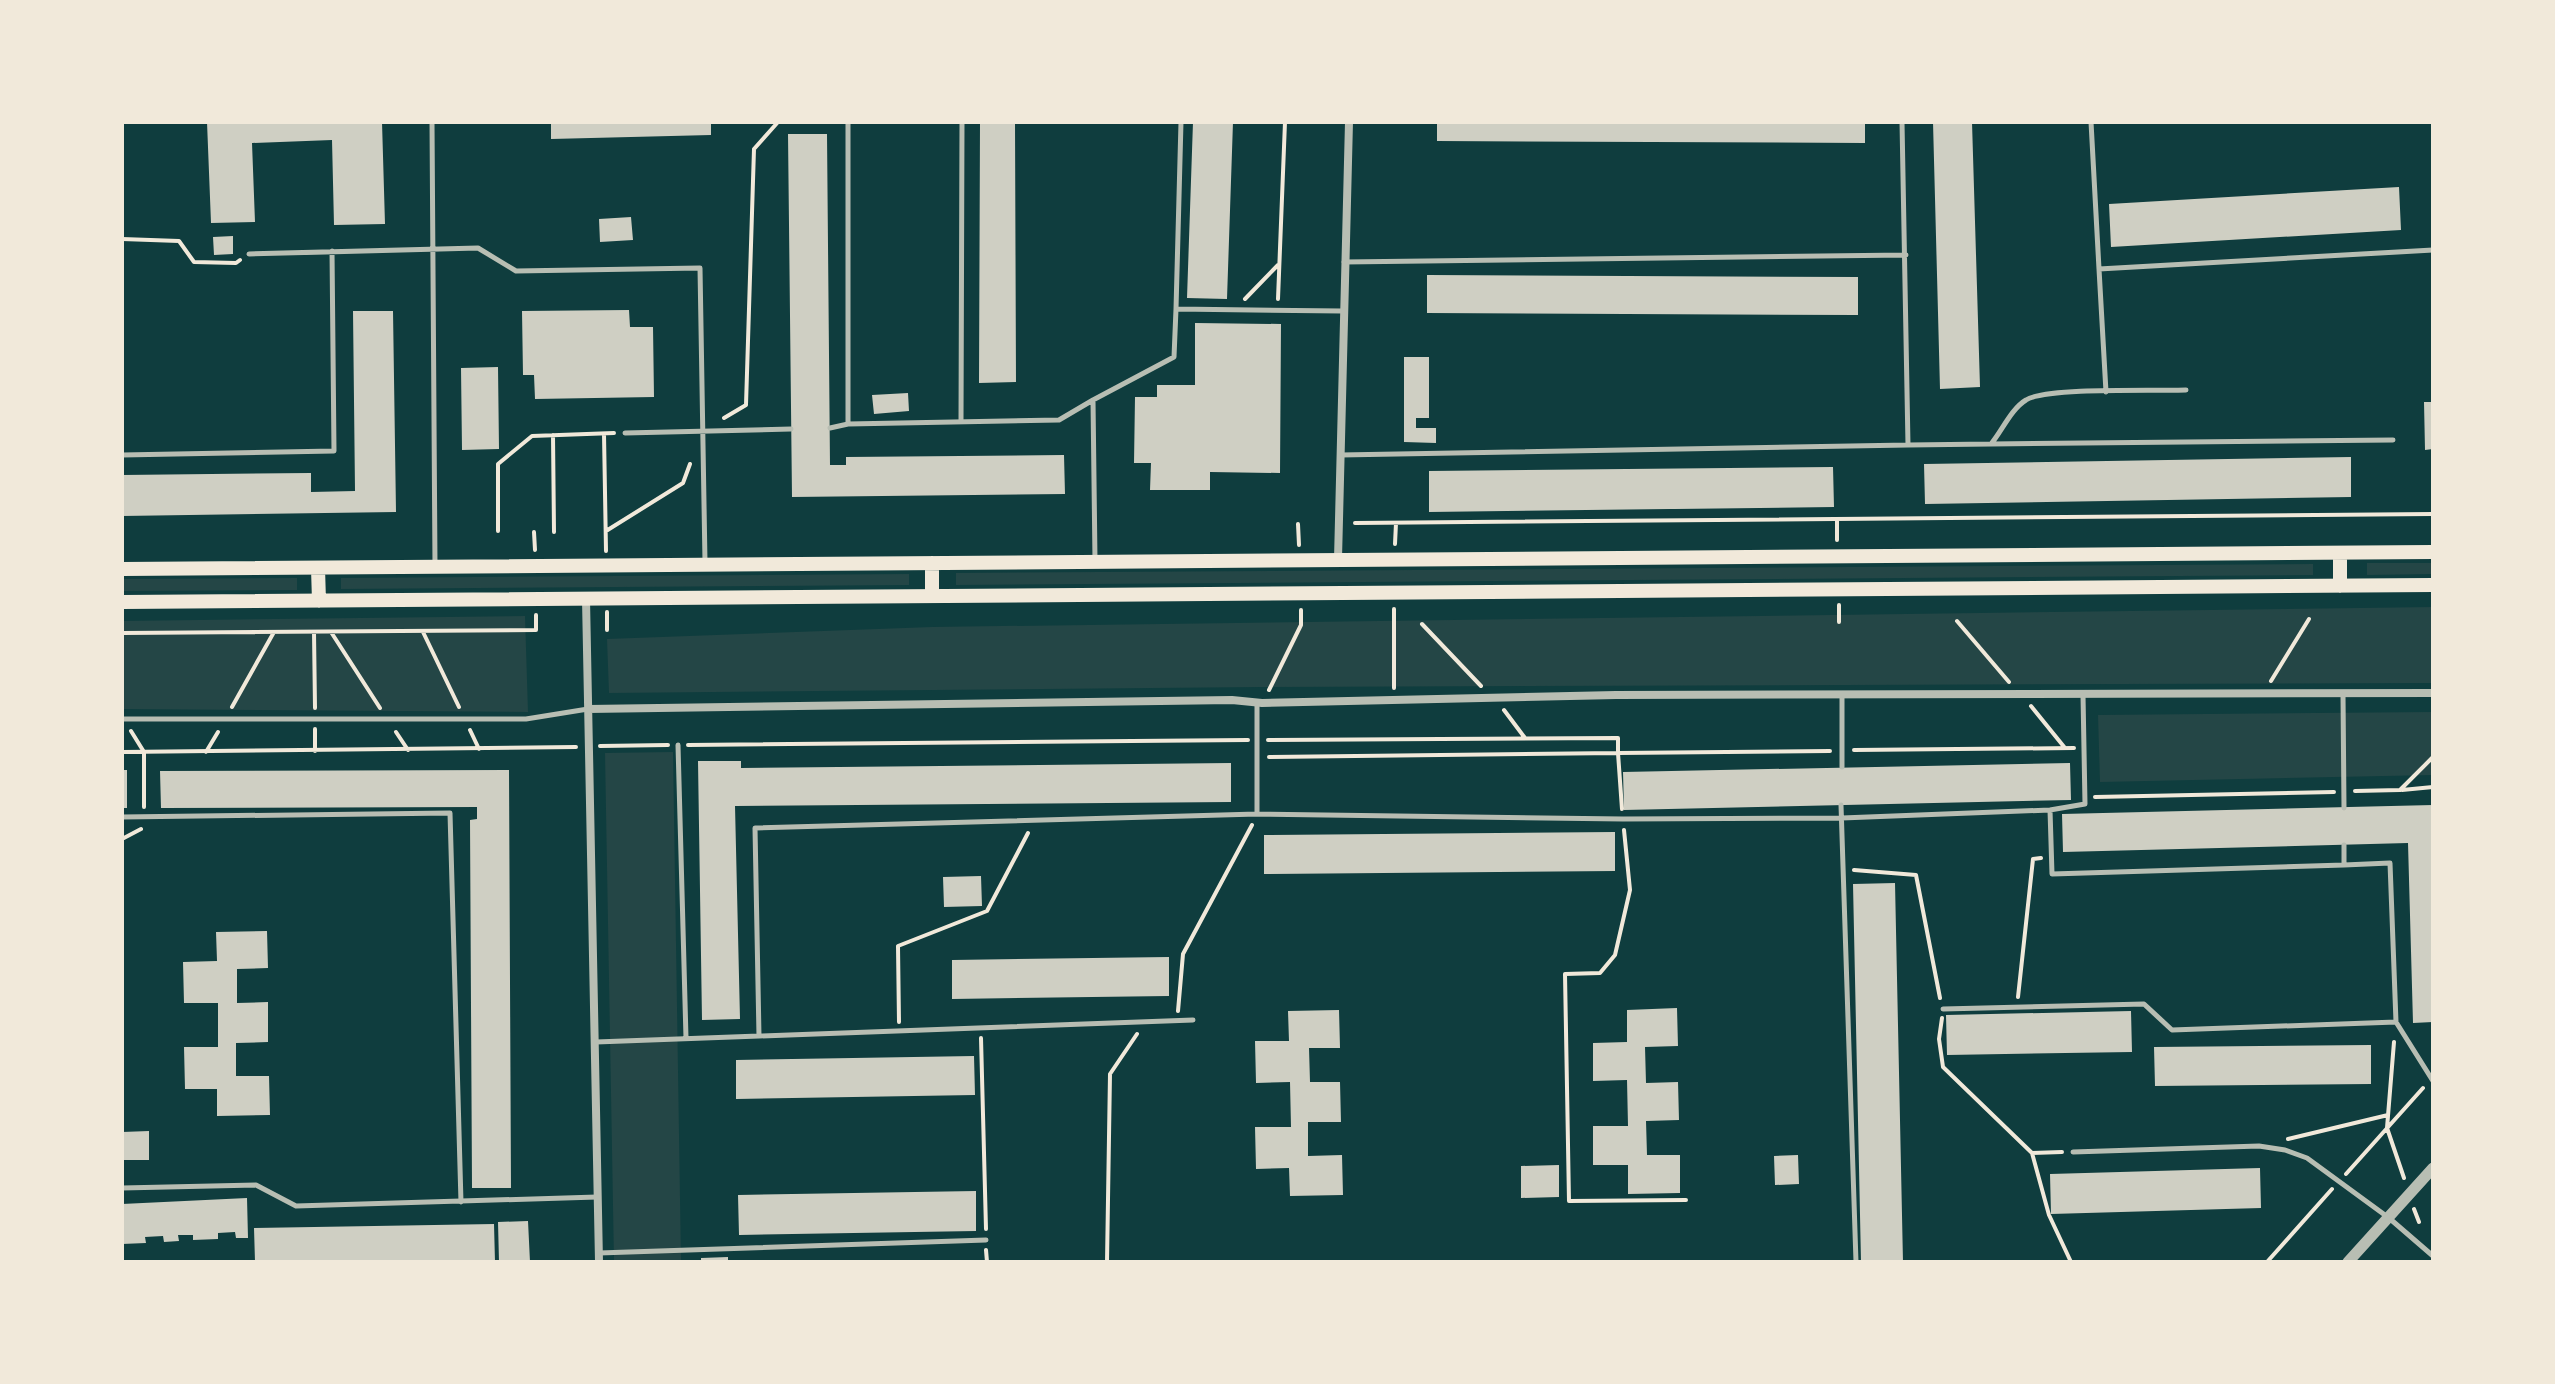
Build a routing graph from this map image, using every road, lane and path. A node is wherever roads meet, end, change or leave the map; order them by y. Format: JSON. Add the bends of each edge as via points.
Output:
{"nodes":[{"id":1,"x":432,"y":122,"type":"edge"},
{"id":2,"x":778,"y":122,"type":"edge"},
{"id":3,"x":848,"y":122,"type":"edge"},
{"id":4,"x":962,"y":122,"type":"edge"},
{"id":5,"x":1181,"y":122,"type":"edge"},
{"id":6,"x":1285,"y":122,"type":"edge"},
{"id":7,"x":1349,"y":122,"type":"edge"},
{"id":8,"x":1902,"y":122,"type":"edge"},
{"id":9,"x":2091,"y":122,"type":"edge"},
{"id":10,"x":122,"y":239,"type":"edge"},
{"id":11,"x":434,"y":250,"type":"junction"},
{"id":12,"x":2433,"y":250,"type":"edge"},
{"id":13,"x":332,"y":251,"type":"junction"},
{"id":14,"x":249,"y":254,"type":"joint"},
{"id":15,"x":1906,"y":255,"type":"junction"},
{"id":16,"x":1344,"y":262,"type":"junction"},
{"id":17,"x":1279,"y":264,"type":"junction"},
{"id":18,"x":2099,"y":269,"type":"junction"},
{"id":19,"x":1176,"y":309,"type":"junction"},
{"id":20,"x":1235,"y":309,"type":"junction"},
{"id":21,"x":1277,"y":310,"type":"junction"},
{"id":22,"x":1342,"y":311,"type":"junction"},
{"id":23,"x":2186,"y":390,"type":"dead end"},
{"id":24,"x":2106,"y":392,"type":"junction"},
{"id":25,"x":1093,"y":400,"type":"junction"},
{"id":26,"x":961,"y":422,"type":"junction"},
{"id":27,"x":848,"y":424,"type":"junction"},
{"id":28,"x":830,"y":428,"type":"dead end"},
{"id":29,"x":791,"y":429,"type":"dead end"},
{"id":30,"x":703,"y":431,"type":"junction"},
{"id":31,"x":625,"y":433,"type":"joint"},
{"id":32,"x":604,"y":434,"type":"junction"},
{"id":33,"x":553,"y":435,"type":"junction"},
{"id":34,"x":2393,"y":440,"type":"dead end"},
{"id":35,"x":1991,"y":444,"type":"junction"},
{"id":36,"x":1908,"y":445,"type":"junction"},
{"id":37,"x":122,"y":455,"type":"edge"},
{"id":38,"x":1339,"y":455,"type":"junction"},
{"id":39,"x":2433,"y":514,"type":"edge"},
{"id":40,"x":1355,"y":523,"type":"dead end"},
{"id":41,"x":1396,"y":523,"type":"junction"},
{"id":42,"x":1298,"y":524,"type":"dead end"},
{"id":43,"x":498,"y":531,"type":"dead end"},
{"id":44,"x":606,"y":531,"type":"junction"},
{"id":45,"x":554,"y":532,"type":"dead end"},
{"id":46,"x":2433,"y":552,"type":"edge"},
{"id":47,"x":2340,"y":553,"type":"junction"},
{"id":48,"x":1338,"y":559,"type":"junction"},
{"id":49,"x":1395,"y":559,"type":"junction"},
{"id":50,"x":1299,"y":560,"type":"junction"},
{"id":51,"x":1095,"y":562,"type":"junction"},
{"id":52,"x":932,"y":563,"type":"junction"},
{"id":53,"x":606,"y":565,"type":"junction"},
{"id":54,"x":705,"y":565,"type":"junction"},
{"id":55,"x":435,"y":567,"type":"junction"},
{"id":56,"x":318,"y":568,"type":"junction"},
{"id":57,"x":122,"y":569,"type":"edge"},
{"id":58,"x":2433,"y":585,"type":"edge"},
{"id":59,"x":2340,"y":586,"type":"junction"},
{"id":60,"x":1394,"y":592,"type":"junction"},
{"id":61,"x":1300,"y":593,"type":"junction"},
{"id":62,"x":932,"y":596,"type":"junction"},
{"id":63,"x":586,"y":599,"type":"junction"},
{"id":64,"x":607,"y":599,"type":"junction"},
{"id":65,"x":319,"y":601,"type":"junction"},
{"id":66,"x":122,"y":602,"type":"edge"},
{"id":67,"x":2309,"y":619,"type":"dead end"},
{"id":68,"x":1422,"y":624,"type":"dead end"},
{"id":69,"x":536,"y":630,"type":"dead end"},
{"id":70,"x":607,"y":630,"type":"dead end"},
{"id":71,"x":423,"y":631,"type":"junction"},
{"id":72,"x":274,"y":632,"type":"junction"},
{"id":73,"x":314,"y":632,"type":"junction"},
{"id":74,"x":331,"y":632,"type":"junction"},
{"id":75,"x":122,"y":633,"type":"edge"},
{"id":76,"x":1486,"y":691,"type":"dead end"},
{"id":77,"x":2433,"y":693,"type":"edge"},
{"id":78,"x":2266,"y":694,"type":"junction"},
{"id":79,"x":2343,"y":694,"type":"junction"},
{"id":80,"x":2083,"y":695,"type":"junction"},
{"id":81,"x":1842,"y":696,"type":"junction"},
{"id":82,"x":1394,"y":699,"type":"dead end"},
{"id":83,"x":1497,"y":702,"type":"dead end"},
{"id":84,"x":1260,"y":704,"type":"junction"},
{"id":85,"x":588,"y":709,"type":"junction"},
{"id":86,"x":123,"y":719,"type":"edge"},
{"id":87,"x":225,"y":719,"type":"junction"},
{"id":88,"x":315,"y":719,"type":"junction"},
{"id":89,"x":388,"y":719,"type":"junction"},
{"id":90,"x":465,"y":719,"type":"junction"},
{"id":91,"x":1525,"y":738,"type":"junction"},
{"id":92,"x":678,"y":745,"type":"junction"},
{"id":93,"x":589,"y":747,"type":"junction"},
{"id":94,"x":2084,"y":747,"type":"junction"},
{"id":95,"x":479,"y":749,"type":"junction"},
{"id":96,"x":408,"y":750,"type":"junction"},
{"id":97,"x":1842,"y":750,"type":"junction"},
{"id":98,"x":315,"y":751,"type":"junction"},
{"id":99,"x":122,"y":752,"type":"edge"},
{"id":100,"x":144,"y":752,"type":"junction"},
{"id":101,"x":206,"y":752,"type":"junction"},
{"id":102,"x":1618,"y":753,"type":"junction"},
{"id":103,"x":1257,"y":757,"type":"junction"},
{"id":104,"x":2433,"y":757,"type":"edge"},
{"id":105,"x":1842,"y":767,"type":"dead end"},
{"id":106,"x":2433,"y":787,"type":"edge"},
{"id":107,"x":2400,"y":790,"type":"junction"},
{"id":108,"x":2343,"y":792,"type":"junction"},
{"id":109,"x":2085,"y":797,"type":"junction"},
{"id":110,"x":1841,"y":805,"type":"dead end"},
{"id":111,"x":2344,"y":808,"type":"dead end"},
{"id":112,"x":2050,"y":810,"type":"junction"},
{"id":113,"x":1257,"y":814,"type":"junction"},
{"id":114,"x":144,"y":816,"type":"junction"},
{"id":115,"x":122,"y":817,"type":"edge"},
{"id":116,"x":1842,"y":818,"type":"junction"},
{"id":117,"x":1623,"y":819,"type":"junction"},
{"id":118,"x":1034,"y":820,"type":"junction"},
{"id":119,"x":122,"y":839,"type":"edge"},
{"id":120,"x":2344,"y":845,"type":"dead end"},
{"id":121,"x":2051,"y":857,"type":"junction"},
{"id":122,"x":2344,"y":865,"type":"junction"},
{"id":123,"x":2017,"y":1008,"type":"junction"},
{"id":124,"x":1943,"y":1009,"type":"dead end"},
{"id":125,"x":1193,"y":1020,"type":"dead end"},
{"id":126,"x":1177,"y":1021,"type":"junction"},
{"id":127,"x":1146,"y":1022,"type":"junction"},
{"id":128,"x":2396,"y":1022,"type":"junction"},
{"id":129,"x":980,"y":1028,"type":"junction"},
{"id":130,"x":899,"y":1030,"type":"junction"},
{"id":131,"x":759,"y":1036,"type":"junction"},
{"id":132,"x":686,"y":1038,"type":"junction"},
{"id":133,"x":595,"y":1042,"type":"junction"},
{"id":134,"x":2432,"y":1079,"type":"edge"},
{"id":135,"x":2388,"y":1115,"type":"junction"},
{"id":136,"x":2387,"y":1128,"type":"junction"},
{"id":137,"x":2288,"y":1139,"type":"dead end"},
{"id":138,"x":2073,"y":1152,"type":"dead end"},
{"id":139,"x":2032,"y":1153,"type":"dead end"},
{"id":140,"x":2433,"y":1168,"type":"edge"},
{"id":141,"x":2405,"y":1181,"type":"dead end"},
{"id":142,"x":2339,"y":1182,"type":"junction"},
{"id":143,"x":122,"y":1188,"type":"edge"},
{"id":144,"x":598,"y":1197,"type":"junction"},
{"id":145,"x":1686,"y":1200,"type":"dead end"},
{"id":146,"x":461,"y":1202,"type":"junction"},
{"id":147,"x":2414,"y":1208,"type":"dead end"},
{"id":148,"x":2389,"y":1218,"type":"junction"},
{"id":149,"x":2419,"y":1222,"type":"dead end"},
{"id":150,"x":986,"y":1240,"type":"junction"},
{"id":151,"x":2433,"y":1256,"type":"edge"},
{"id":152,"x":599,"y":1257,"type":"edge"},
{"id":153,"x":989,"y":1260,"type":"edge"},
{"id":154,"x":1107,"y":1262,"type":"edge"},
{"id":155,"x":1856,"y":1262,"type":"edge"},
{"id":156,"x":2071,"y":1262,"type":"edge"},
{"id":157,"x":2267,"y":1262,"type":"edge"},
{"id":158,"x":2348,"y":1262,"type":"edge"}],
"edges":[{"from":1,"to":11,"type":"lane"},
{"from":2,"to":30,"type":"path","via":[[754,149],[746,405]]},
{"from":3,"to":27,"type":"lane"},
{"from":4,"to":26,"type":"lane"},
{"from":5,"to":19,"type":"lane"},
{"from":6,"to":17,"type":"path"},
{"from":7,"to":16,"type":"street"},
{"from":8,"to":15,"type":"lane"},
{"from":9,"to":18,"type":"lane"},
{"from":10,"to":14,"type":"path","via":[[179,241],[194,262],[236,263]]},
{"from":11,"to":13,"type":"lane"},
{"from":11,"to":30,"type":"lane","via":[[478,248],[516,271],[700,268]]},
{"from":11,"to":55,"type":"lane"},
{"from":12,"to":18,"type":"lane"},
{"from":13,"to":14,"type":"lane"},
{"from":13,"to":37,"type":"lane","via":[[334,451]]},
{"from":15,"to":16,"type":"lane"},
{"from":15,"to":36,"type":"lane"},
{"from":16,"to":22,"type":"street"},
{"from":17,"to":20,"type":"path"},
{"from":17,"to":21,"type":"path"},
{"from":18,"to":24,"type":"lane"},
{"from":19,"to":20,"type":"lane"},
{"from":19,"to":25,"type":"lane","via":[[1174,357]]},
{"from":20,"to":21,"type":"lane"},
{"from":21,"to":22,"type":"lane"},
{"from":22,"to":38,"type":"street"},
{"from":23,"to":24,"type":"lane"},
{"from":24,"to":35,"type":"lane","via":[[2027,399]]},
{"from":25,"to":26,"type":"lane","via":[[1059,420]]},
{"from":25,"to":51,"type":"lane"},
{"from":26,"to":27,"type":"lane"},
{"from":27,"to":28,"type":"lane"},
{"from":29,"to":30,"type":"lane"},
{"from":30,"to":31,"type":"lane"},
{"from":30,"to":44,"type":"path","via":[[683,483]]},
{"from":30,"to":54,"type":"lane"},
{"from":31,"to":32,"type":"path"},
{"from":32,"to":33,"type":"path"},
{"from":32,"to":44,"type":"path"},
{"from":33,"to":43,"type":"path","via":[[532,436],[498,464]]},
{"from":33,"to":45,"type":"path"},
{"from":34,"to":35,"type":"lane"},
{"from":35,"to":36,"type":"lane"},
{"from":36,"to":38,"type":"lane"},
{"from":38,"to":48,"type":"street"},
{"from":39,"to":41,"type":"path"},
{"from":40,"to":41,"type":"path"},
{"from":41,"to":49,"type":"path"},
{"from":42,"to":50,"type":"path"},
{"from":44,"to":53,"type":"path"},
{"from":46,"to":47,"type":"main road"},
{"from":47,"to":49,"type":"main road"},
{"from":47,"to":59,"type":"main road"},
{"from":48,"to":49,"type":"main road"},
{"from":48,"to":50,"type":"main road"},
{"from":50,"to":51,"type":"main road"},
{"from":51,"to":52,"type":"main road"},
{"from":52,"to":54,"type":"main road"},
{"from":52,"to":62,"type":"main road"},
{"from":53,"to":54,"type":"main road"},
{"from":53,"to":55,"type":"main road"},
{"from":55,"to":56,"type":"main road"},
{"from":56,"to":57,"type":"main road"},
{"from":56,"to":65,"type":"main road"},
{"from":58,"to":59,"type":"main road"},
{"from":59,"to":60,"type":"main road"},
{"from":60,"to":61,"type":"main road"},
{"from":60,"to":82,"type":"path"},
{"from":61,"to":62,"type":"main road"},
{"from":61,"to":84,"type":"path","via":[[1301,625]]},
{"from":62,"to":64,"type":"main road"},
{"from":63,"to":64,"type":"main road"},
{"from":63,"to":65,"type":"main road"},
{"from":63,"to":85,"type":"street"},
{"from":64,"to":70,"type":"path"},
{"from":65,"to":66,"type":"main road"},
{"from":67,"to":78,"type":"path"},
{"from":68,"to":76,"type":"path"},
{"from":69,"to":71,"type":"path"},
{"from":71,"to":74,"type":"path"},
{"from":71,"to":90,"type":"path"},
{"from":72,"to":73,"type":"path"},
{"from":72,"to":75,"type":"path"},
{"from":72,"to":87,"type":"path"},
{"from":73,"to":74,"type":"path"},
{"from":73,"to":88,"type":"path"},
{"from":74,"to":89,"type":"path"},
{"from":77,"to":79,"type":"street"},
{"from":78,"to":79,"type":"street"},
{"from":78,"to":80,"type":"street"},
{"from":79,"to":108,"type":"lane"},
{"from":80,"to":81,"type":"street"},
{"from":80,"to":94,"type":"lane"},
{"from":81,"to":84,"type":"street","via":[[1616,695]]},
{"from":81,"to":97,"type":"lane"},
{"from":83,"to":91,"type":"path"},
{"from":84,"to":85,"type":"street","via":[[1232,700]]},
{"from":84,"to":103,"type":"lane"},
{"from":85,"to":90,"type":"lane","via":[[526,719]]},
{"from":85,"to":93,"type":"street"},
{"from":86,"to":87,"type":"lane"},
{"from":86,"to":100,"type":"path"},
{"from":87,"to":88,"type":"lane"},
{"from":87,"to":101,"type":"path"},
{"from":88,"to":89,"type":"lane"},
{"from":88,"to":98,"type":"path"},
{"from":89,"to":90,"type":"lane"},
{"from":89,"to":96,"type":"path"},
{"from":90,"to":95,"type":"path"},
{"from":91,"to":92,"type":"path"},
{"from":91,"to":102,"type":"path","via":[[1618,738]]},
{"from":92,"to":93,"type":"path"},
{"from":92,"to":132,"type":"lane"},
{"from":93,"to":95,"type":"path"},
{"from":93,"to":133,"type":"street"},
{"from":94,"to":97,"type":"path"},
{"from":94,"to":109,"type":"lane"},
{"from":95,"to":96,"type":"path"},
{"from":96,"to":98,"type":"path"},
{"from":97,"to":102,"type":"path"},
{"from":97,"to":105,"type":"lane"},
{"from":98,"to":101,"type":"path"},
{"from":99,"to":100,"type":"path"},
{"from":100,"to":101,"type":"path"},
{"from":100,"to":114,"type":"path"},
{"from":102,"to":103,"type":"path"},
{"from":102,"to":117,"type":"path"},
{"from":103,"to":113,"type":"lane"},
{"from":104,"to":107,"type":"path"},
{"from":106,"to":107,"type":"path"},
{"from":107,"to":108,"type":"path"},
{"from":108,"to":109,"type":"path"},
{"from":108,"to":111,"type":"lane"},
{"from":109,"to":112,"type":"lane","via":[[2085,804]]},
{"from":110,"to":116,"type":"lane"},
{"from":112,"to":116,"type":"lane"},
{"from":112,"to":121,"type":"lane"},
{"from":113,"to":117,"type":"lane"},
{"from":113,"to":118,"type":"lane"},
{"from":113,"to":126,"type":"path","via":[[1183,954]]},
{"from":114,"to":115,"type":"lane"},
{"from":114,"to":119,"type":"path","via":[[145,827]]},
{"from":114,"to":146,"type":"lane","via":[[450,813]]},
{"from":116,"to":117,"type":"lane"},
{"from":116,"to":155,"type":"lane"},
{"from":117,"to":145,"type":"path","via":[[1630,890],[1615,955],[1600,973],[1565,974],[1569,1201]]},
{"from":118,"to":130,"type":"path","via":[[987,911],[898,946]]},
{"from":118,"to":131,"type":"lane","via":[[755,828]]},
{"from":120,"to":122,"type":"lane"},
{"from":121,"to":122,"type":"lane","via":[[2052,874]]},
{"from":121,"to":123,"type":"path","via":[[2033,859]]},
{"from":122,"to":128,"type":"lane","via":[[2390,863]]},
{"from":123,"to":124,"type":"lane"},
{"from":123,"to":128,"type":"lane","via":[[2144,1004],[2172,1030]]},
{"from":125,"to":126,"type":"lane"},
{"from":126,"to":127,"type":"lane"},
{"from":127,"to":129,"type":"lane"},
{"from":127,"to":154,"type":"path","via":[[1110,1074]]},
{"from":128,"to":134,"type":"lane"},
{"from":128,"to":135,"type":"path"},
{"from":129,"to":130,"type":"lane"},
{"from":129,"to":150,"type":"path"},
{"from":130,"to":131,"type":"lane"},
{"from":131,"to":132,"type":"lane"},
{"from":132,"to":133,"type":"lane"},
{"from":133,"to":144,"type":"street"},
{"from":134,"to":136,"type":"path"},
{"from":135,"to":136,"type":"path"},
{"from":135,"to":137,"type":"path"},
{"from":136,"to":141,"type":"path"},
{"from":136,"to":142,"type":"path"},
{"from":138,"to":142,"type":"lane","via":[[2259,1146],[2307,1158]]},
{"from":139,"to":156,"type":"path","via":[[2049,1215]]},
{"from":140,"to":148,"type":"street"},
{"from":142,"to":148,"type":"lane"},
{"from":142,"to":157,"type":"path"},
{"from":143,"to":146,"type":"lane","via":[[256,1185],[296,1206]]},
{"from":144,"to":146,"type":"lane"},
{"from":144,"to":152,"type":"street"},
{"from":147,"to":149,"type":"path"},
{"from":148,"to":151,"type":"lane"},
{"from":148,"to":158,"type":"street"},
{"from":150,"to":152,"type":"lane"},
{"from":150,"to":153,"type":"path"}]}
